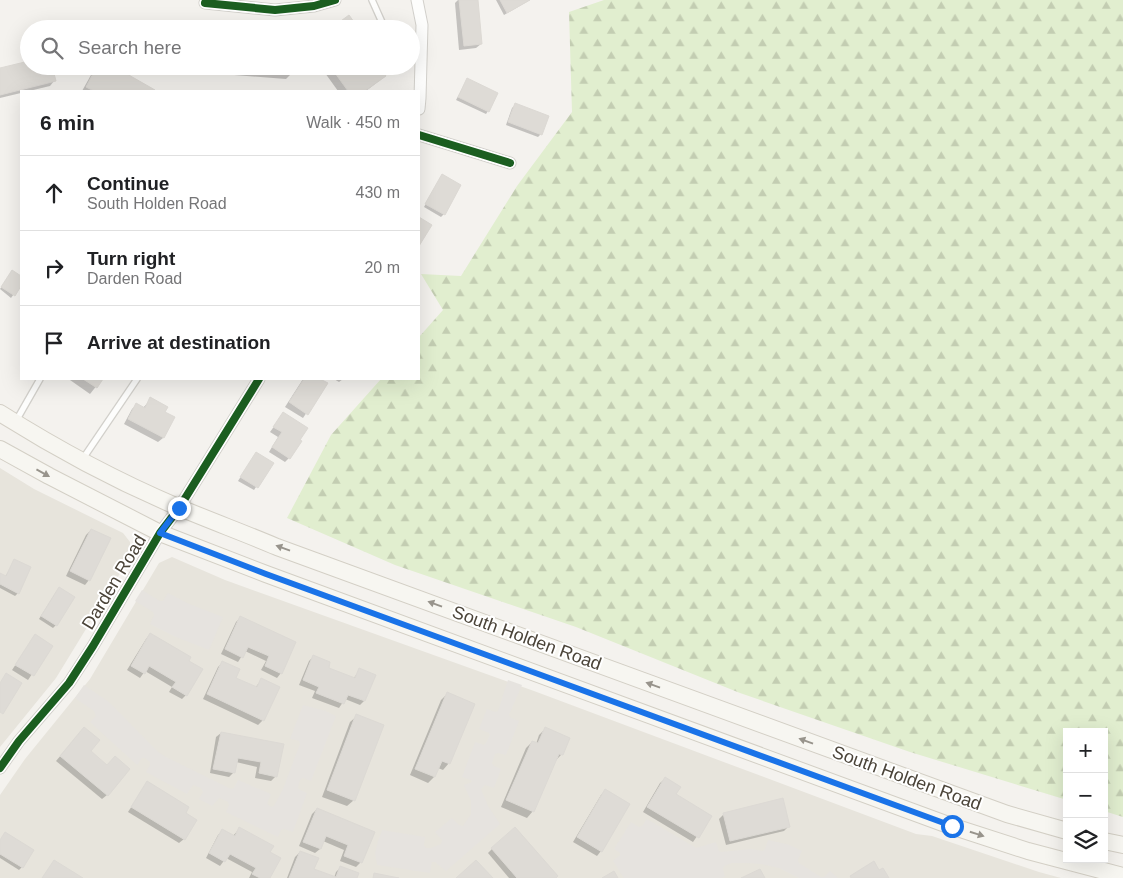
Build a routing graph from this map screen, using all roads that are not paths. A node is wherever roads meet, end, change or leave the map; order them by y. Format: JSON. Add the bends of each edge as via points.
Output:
{"nodes":[{"id":1,"x":334,"y":0,"type":"edge"},
{"id":2,"x":372,"y":0,"type":"edge"},
{"id":3,"x":417,"y":0,"type":"edge"},
{"id":4,"x":205,"y":3,"type":"dead end"},
{"id":5,"x":381,"y":20,"type":"edge"},
{"id":6,"x":420,"y":98,"type":"edge"},
{"id":7,"x":420,"y":135,"type":"edge"},
{"id":8,"x":510,"y":163,"type":"dead end"},
{"id":9,"x":39,"y":380,"type":"edge"},
{"id":10,"x":136,"y":380,"type":"edge"},
{"id":11,"x":258,"y":380,"type":"edge"},
{"id":12,"x":0,"y":414,"type":"edge"},
{"id":13,"x":15,"y":423,"type":"junction"},
{"id":14,"x":0,"y":449,"type":"edge"},
{"id":15,"x":82,"y":460,"type":"junction"},
{"id":16,"x":179,"y":508,"type":"junction"},
{"id":17,"x":160,"y":533,"type":"junction"},
{"id":18,"x":0,"y":768,"type":"edge"},
{"id":19,"x":1063,"y":830,"type":"edge"},
{"id":20,"x":1108,"y":841,"type":"edge"},
{"id":21,"x":1123,"y":845,"type":"edge"},
{"id":22,"x":1123,"y":876,"type":"edge"}],
"edges":[{"from":1,"to":4,"type":"street","via":[[314,6],[275,10]]},
{"from":2,"to":5,"type":"lane"},
{"from":3,"to":6,"type":"street","via":[[422,25]]},
{"from":7,"to":8,"type":"street"},
{"from":9,"to":13,"type":"lane"},
{"from":10,"to":15,"type":"lane"},
{"from":11,"to":16,"type":"street","name":"Darden Road"},
{"from":12,"to":13,"type":"main road","name":"South Holden Road"},
{"from":13,"to":15,"type":"main road","name":"South Holden Road"},
{"from":14,"to":17,"type":"main road","name":"South Holden Road","one_way":true},
{"from":15,"to":16,"type":"main road","name":"South Holden Road"},
{"from":16,"to":17,"type":"street","name":"Darden Road"},
{"from":19,"to":16,"type":"main road","name":"South Holden Road","one_way":true,"via":[[974,802],[277,547]]},
{"from":17,"to":18,"type":"street","name":"Darden Road","via":[[69,683]]},
{"from":17,"to":22,"type":"main road","name":"South Holden Road","one_way":true,"via":[[952,826],[1028,851]]},
{"from":20,"to":21,"type":"main road"}]}
